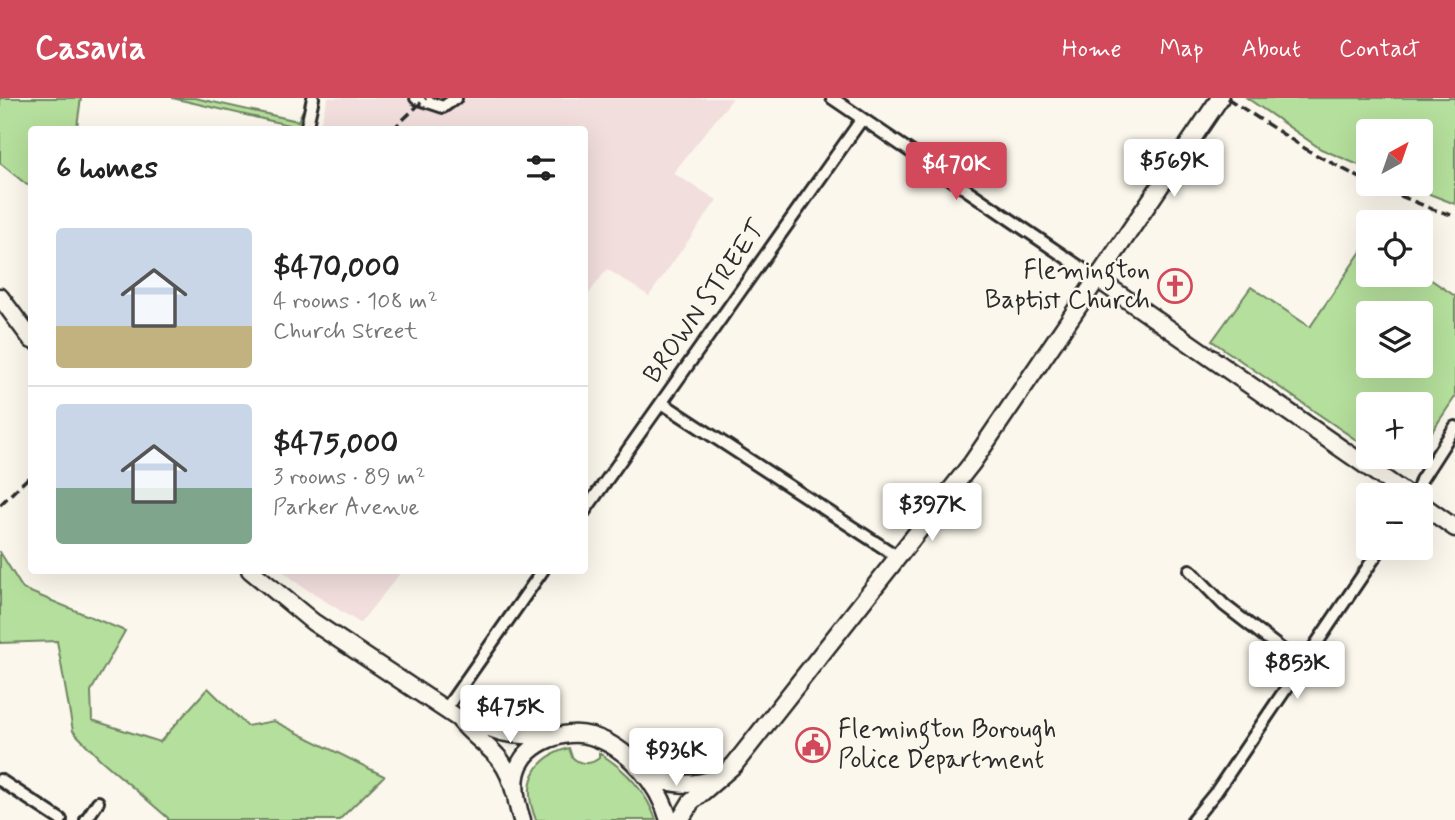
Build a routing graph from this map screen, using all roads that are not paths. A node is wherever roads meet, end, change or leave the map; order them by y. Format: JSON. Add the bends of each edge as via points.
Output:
{"nodes":[{"id":1,"x":313,"y":98,"type":"edge"},
{"id":2,"x":416,"y":98,"type":"edge"},
{"id":3,"x":457,"y":98,"type":"edge"},
{"id":4,"x":832,"y":98,"type":"edge"},
{"id":5,"x":1220,"y":98,"type":"edge"},
{"id":6,"x":862,"y":119,"type":"junction"},
{"id":7,"x":307,"y":126,"type":"edge"},
{"id":8,"x":1099,"y":279,"type":"junction"},
{"id":9,"x":0,"y":297,"type":"edge"},
{"id":10,"x":28,"y":335,"type":"edge"},
{"id":11,"x":662,"y":402,"type":"junction"},
{"id":12,"x":1455,"y":427,"type":"edge"},
{"id":13,"x":1391,"y":483,"type":"edge"},
{"id":14,"x":1420,"y":483,"type":"edge"},
{"id":15,"x":588,"y":506,"type":"edge"},
{"id":16,"x":1433,"y":512,"type":"edge"},
{"id":17,"x":1455,"y":528,"type":"edge"},
{"id":18,"x":898,"y":557,"type":"junction"},
{"id":19,"x":1373,"y":560,"type":"edge"},
{"id":20,"x":1190,"y":570,"type":"dead end"},
{"id":21,"x":255,"y":574,"type":"edge"},
{"id":22,"x":540,"y":574,"type":"edge"},
{"id":23,"x":1302,"y":665,"type":"junction"},
{"id":24,"x":451,"y":714,"type":"junction"},
{"id":25,"x":558,"y":735,"type":"junction"},
{"id":26,"x":724,"y":774,"type":"junction"},
{"id":27,"x":645,"y":775,"type":"junction"},
{"id":28,"x":0,"y":780,"type":"edge"},
{"id":29,"x":515,"y":793,"type":"junction"},
{"id":30,"x":98,"y":802,"type":"dead end"},
{"id":31,"x":61,"y":820,"type":"edge"},
{"id":32,"x":86,"y":820,"type":"edge"},
{"id":33,"x":522,"y":820,"type":"edge"},
{"id":34,"x":669,"y":820,"type":"edge"},
{"id":35,"x":680,"y":820,"type":"edge"},
{"id":36,"x":1193,"y":820,"type":"edge"}],
"edges":[{"from":1,"to":7,"type":"street"},
{"from":2,"to":3,"type":"street","via":[[443,107]]},
{"from":4,"to":6,"type":"street"},
{"from":5,"to":8,"type":"street"},
{"from":6,"to":8,"type":"street"},
{"from":6,"to":11,"type":"street","name":"BROWN STREET"},
{"from":8,"to":13,"type":"street"},
{"from":8,"to":18,"type":"street","via":[[972,463]]},
{"from":9,"to":10,"type":"street"},
{"from":11,"to":15,"type":"street","name":"BROWN STREET"},
{"from":11,"to":18,"type":"street"},
{"from":12,"to":14,"type":"street"},
{"from":16,"to":17,"type":"street"},
{"from":18,"to":26,"type":"street"},
{"from":19,"to":23,"type":"street"},
{"from":20,"to":23,"type":"street","via":[[1224,605]]},
{"from":21,"to":24,"type":"street","via":[[313,622]]},
{"from":22,"to":24,"type":"street"},
{"from":23,"to":36,"type":"street"},
{"from":24,"to":25,"type":"street","via":[[517,735]]},
{"from":24,"to":29,"type":"street","via":[[498,755]]},
{"from":25,"to":27,"type":"street","via":[[584,734],[606,742]]},
{"from":25,"to":29,"type":"street","via":[[535,745],[522,758]]},
{"from":26,"to":27,"type":"street","via":[[685,786]]},
{"from":26,"to":35,"type":"street","via":[[691,802]]},
{"from":27,"to":34,"type":"street"},
{"from":28,"to":31,"type":"street"},
{"from":29,"to":33,"type":"street"},
{"from":30,"to":32,"type":"street"}]}
